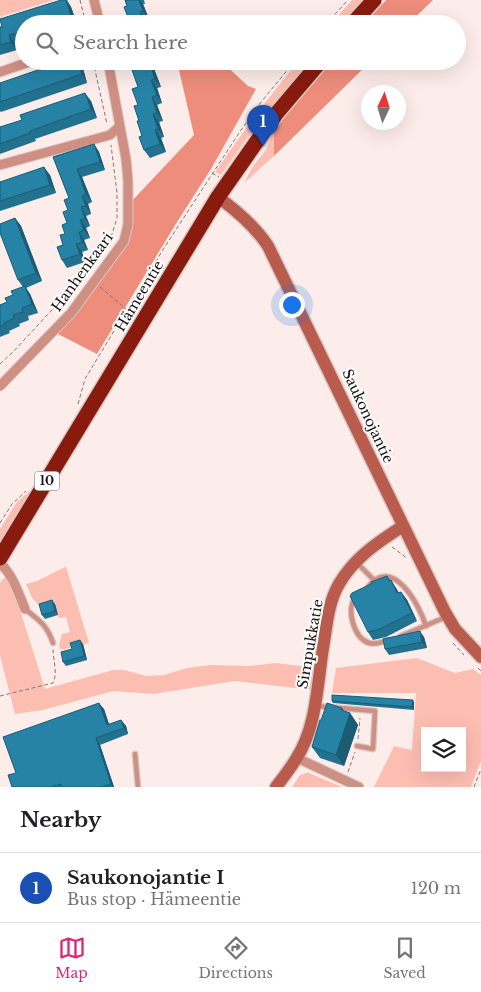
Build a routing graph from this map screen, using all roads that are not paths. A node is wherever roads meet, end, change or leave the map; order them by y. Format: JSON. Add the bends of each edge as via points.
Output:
{"nodes":[{"id":1,"x":94,"y":0,"type":"edge"},
{"id":2,"x":374,"y":0,"type":"edge"},
{"id":3,"x":98,"y":15,"type":"edge"},
{"id":4,"x":360,"y":15,"type":"edge"},
{"id":5,"x":15,"y":67,"type":"edge"},
{"id":6,"x":110,"y":70,"type":"edge"},
{"id":7,"x":313,"y":70,"type":"edge"},
{"id":8,"x":0,"y":72,"type":"edge"},
{"id":9,"x":120,"y":126,"type":"junction"},
{"id":10,"x":0,"y":166,"type":"edge"},
{"id":11,"x":218,"y":197,"type":"junction"},
{"id":12,"x":0,"y":386,"type":"edge"},
{"id":13,"x":403,"y":526,"type":"junction"},
{"id":14,"x":0,"y":558,"type":"edge"},
{"id":15,"x":356,"y":561,"type":"junction"},
{"id":16,"x":0,"y":562,"type":"edge"},
{"id":17,"x":374,"y":580,"type":"junction"},
{"id":18,"x":24,"y":609,"type":"joint"},
{"id":19,"x":448,"y":616,"type":"junction"},
{"id":20,"x":426,"y":626,"type":"junction"},
{"id":21,"x":53,"y":643,"type":"road end"},
{"id":22,"x":481,"y":657,"type":"edge"},
{"id":23,"x":315,"y":706,"type":"junction"},
{"id":24,"x":357,"y":746,"type":"dead end"},
{"id":25,"x":135,"y":754,"type":"dead end"},
{"id":26,"x":297,"y":758,"type":"junction"},
{"id":27,"x":138,"y":787,"type":"edge"},
{"id":28,"x":276,"y":787,"type":"edge"},
{"id":29,"x":359,"y":787,"type":"edge"}],
"edges":[{"from":1,"to":3,"type":"street"},
{"from":2,"to":4,"type":"highway"},
{"from":5,"to":8,"type":"street"},
{"from":6,"to":9,"type":"street","name":"Hanhenkaari"},
{"from":7,"to":11,"type":"highway","name":"Hämeentie","number":"10","via":[[276,114]]},
{"from":9,"to":10,"type":"street","via":[[110,135]]},
{"from":9,"to":12,"type":"street","name":"Hanhenkaari","via":[[128,181],[128,224],[124,241],[71,313]]},
{"from":11,"to":13,"type":"street","name":"Saukonojantie","via":[[252,224],[268,246]]},
{"from":11,"to":14,"type":"highway","name":"Hämeentie","number":"10"},
{"from":13,"to":15,"type":"street","name":"Simpukkatie"},
{"from":13,"to":19,"type":"street","name":"Saukonojantie"},
{"from":15,"to":17,"type":"lane"},
{"from":15,"to":23,"type":"street","name":"Simpukkatie","via":[[340,583],[330,606]]},
{"from":16,"to":18,"type":"street","via":[[8,570]]},
{"from":17,"to":20,"type":"lane","via":[[390,578],[403,585]]},
{"from":17,"to":20,"type":"lane","via":[[351,606],[354,623],[364,639],[377,643]]},
{"from":18,"to":21,"type":"lane","via":[[49,631]]},
{"from":19,"to":20,"type":"lane"},
{"from":19,"to":22,"type":"street","name":"Saukonojantie","via":[[455,629]]},
{"from":23,"to":24,"type":"lane","via":[[375,711],[373,749]]},
{"from":23,"to":26,"type":"street","name":"Simpukkatie","via":[[306,740]]},
{"from":25,"to":27,"type":"lane"},
{"from":26,"to":28,"type":"street","name":"Simpukkatie"},
{"from":26,"to":29,"type":"street"}]}
